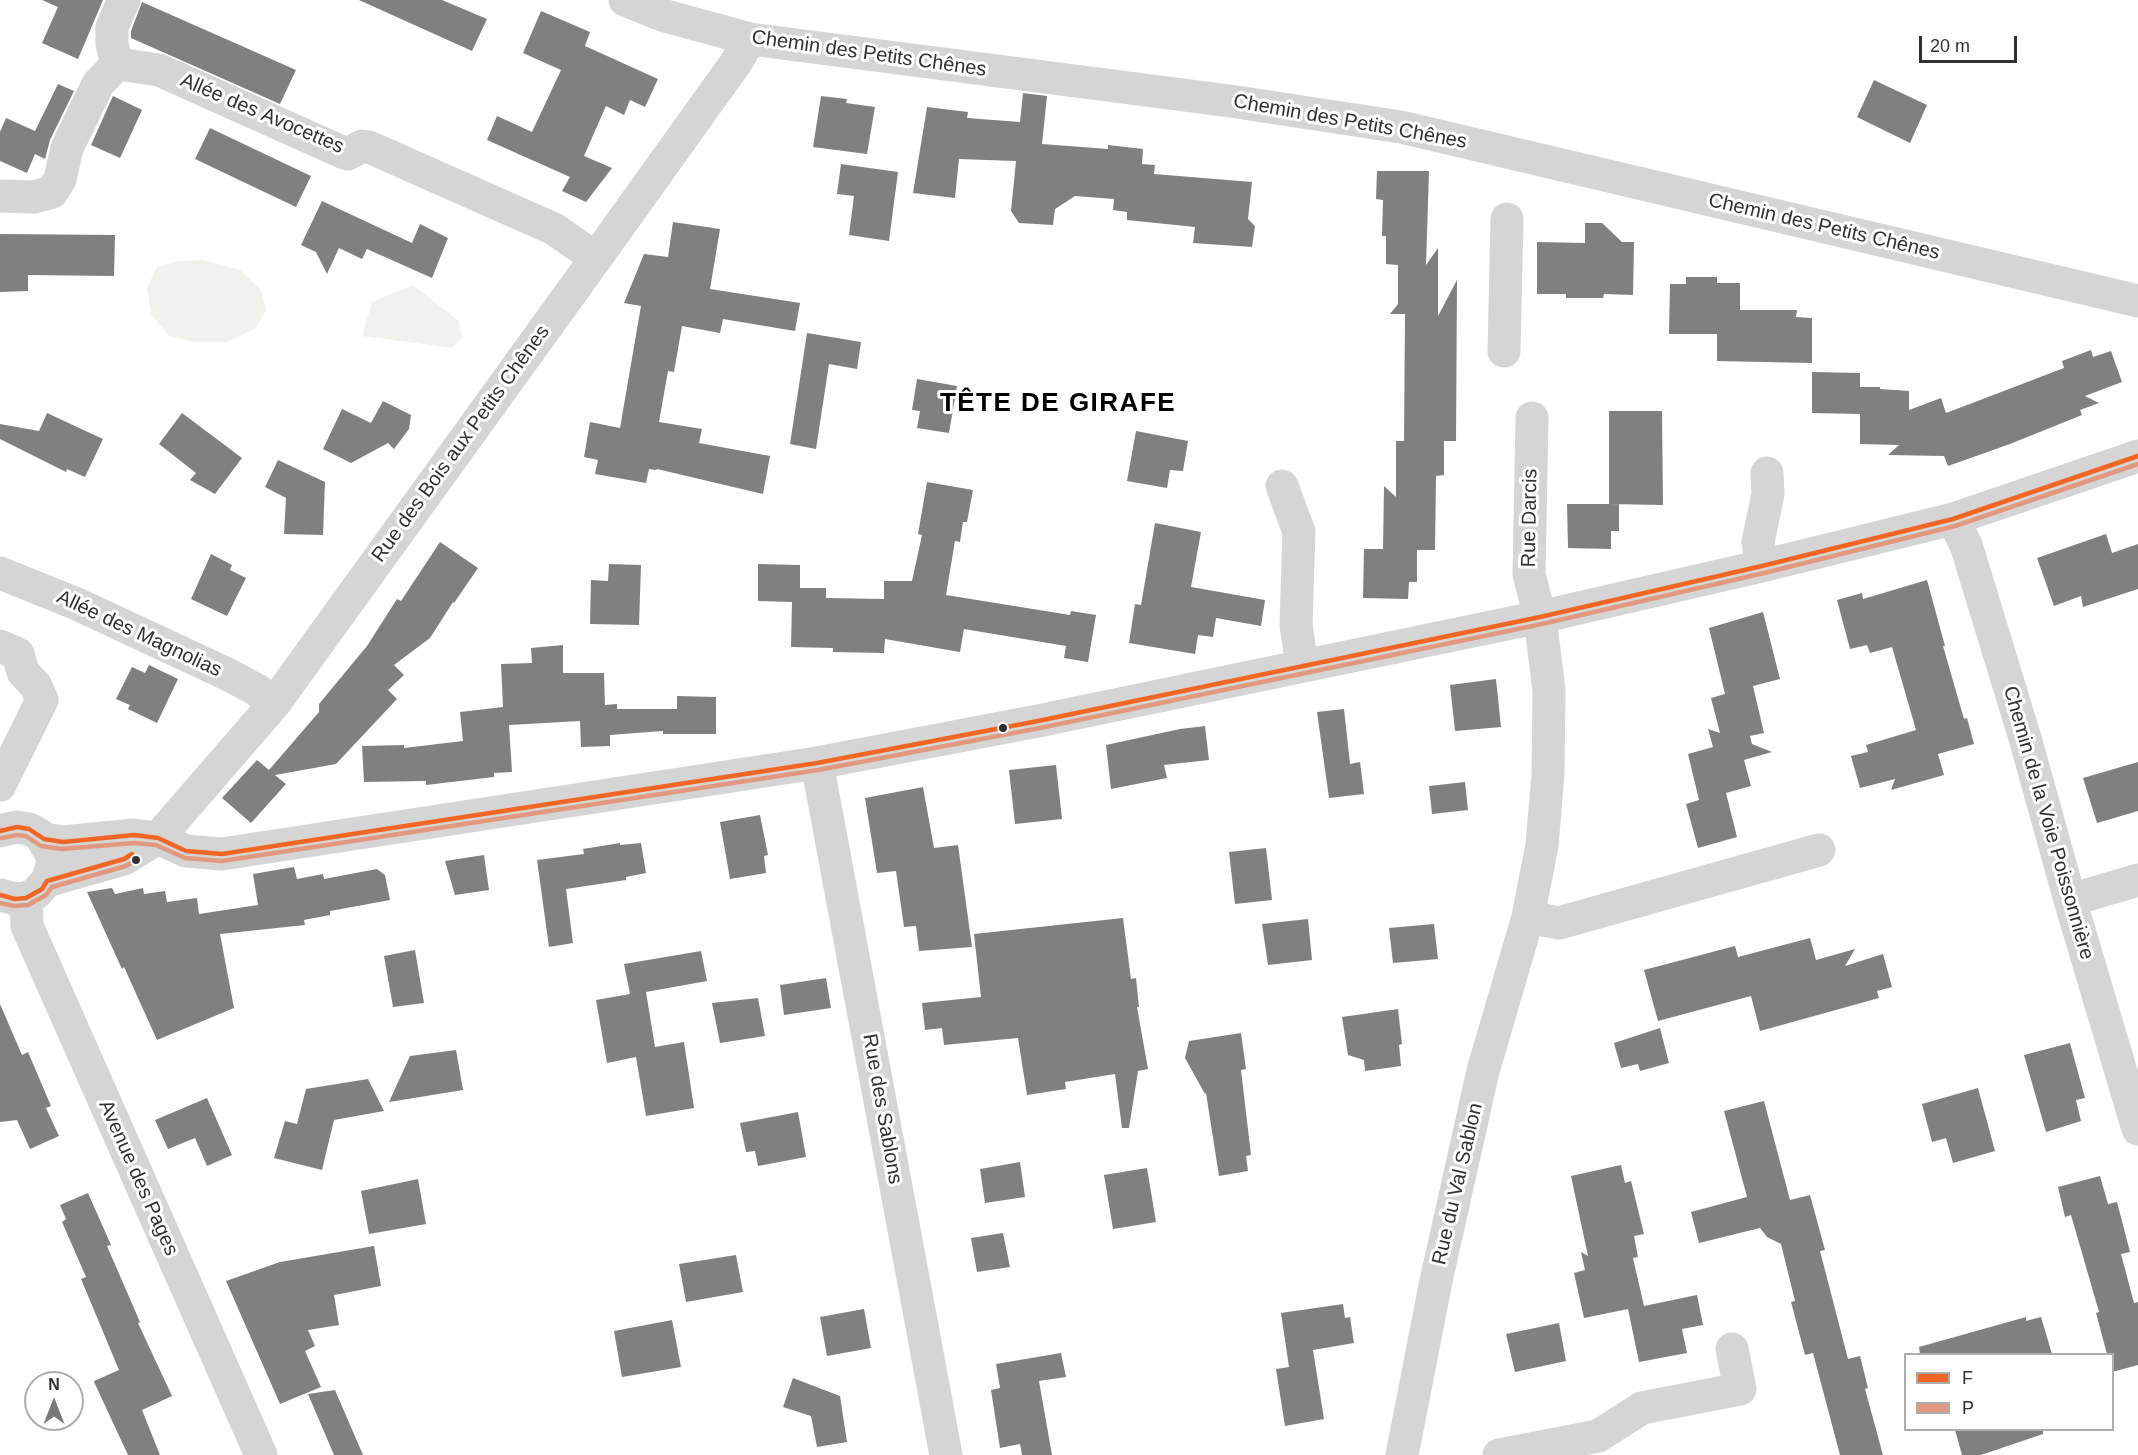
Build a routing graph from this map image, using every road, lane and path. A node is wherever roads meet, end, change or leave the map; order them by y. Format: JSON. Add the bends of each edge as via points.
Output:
{"nodes":[{"id":1,"x":123,"y":0,"type":"edge"},
{"id":2,"x":625,"y":0,"type":"edge"},
{"id":3,"x":750,"y":39,"type":"junction"},
{"id":4,"x":117,"y":64,"type":"junction"},
{"id":5,"x":0,"y":196,"type":"edge"},
{"id":6,"x":1507,"y":219,"type":"dead end"},
{"id":7,"x":596,"y":258,"type":"junction"},
{"id":8,"x":2138,"y":301,"type":"edge"},
{"id":9,"x":1504,"y":351,"type":"dead end"},
{"id":10,"x":1532,"y":418,"type":"dead end"},
{"id":11,"x":2138,"y":456,"type":"edge"},
{"id":12,"x":1767,"y":473,"type":"dead end"},
{"id":13,"x":1282,"y":486,"type":"dead end"},
{"id":14,"x":1953,"y":519,"type":"junction"},
{"id":15,"x":1762,"y":566,"type":"junction"},
{"id":16,"x":0,"y":573,"type":"edge"},
{"id":17,"x":1540,"y":617,"type":"junction"},
{"id":18,"x":0,"y":646,"type":"edge"},
{"id":19,"x":1302,"y":666,"type":"junction"},
{"id":20,"x":274,"y":704,"type":"junction"},
{"id":21,"x":818,"y":763,"type":"junction"},
{"id":22,"x":0,"y":785,"type":"edge"},
{"id":23,"x":2,"y":828,"type":"edge"},
{"id":24,"x":158,"y":838,"type":"junction"},
{"id":25,"x":44,"y":839,"type":"junction"},
{"id":26,"x":1819,"y":850,"type":"dead end"},
{"id":27,"x":2138,"y":880,"type":"edge"},
{"id":28,"x":24,"y":892,"type":"edge"},
{"id":29,"x":2070,"y":900,"type":"junction"},
{"id":30,"x":1528,"y":917,"type":"junction"},
{"id":31,"x":2138,"y":1129,"type":"edge"},
{"id":32,"x":1732,"y":1349,"type":"dead end"},
{"id":33,"x":261,"y":1455,"type":"edge"},
{"id":34,"x":946,"y":1455,"type":"edge"},
{"id":35,"x":1402,"y":1455,"type":"edge"},
{"id":36,"x":1499,"y":1455,"type":"edge"}],
"edges":[{"from":1,"to":4,"type":"street","via":[[112,27]]},
{"from":2,"to":3,"type":"street","name":"Chemin des Petits Chênes","via":[[662,15]]},
{"from":3,"to":7,"type":"street","name":"Rue des Bois aux Petits Chênes"},
{"from":3,"to":8,"type":"street","name":"Chemin des Petits Chênes","via":[[1401,127]]},
{"from":4,"to":5,"type":"street","via":[[98,84],[67,148],[60,179],[52,192],[34,197]]},
{"from":4,"to":7,"type":"street","name":"Allée des Avocettes","via":[[159,70],[348,154],[362,146],[369,147],[554,229]]},
{"from":6,"to":9,"type":"street"},
{"from":7,"to":20,"type":"street","name":"Rue des Bois aux Petits Chênes"},
{"from":10,"to":17,"type":"street","name":"Rue Darcis","via":[[1529,574]]},
{"from":11,"to":14,"type":"street"},
{"from":12,"to":15,"type":"street","via":[[1768,494],[1758,542]]},
{"from":13,"to":19,"type":"street","via":[[1299,532],[1296,625]]},
{"from":14,"to":15,"type":"street"},
{"from":14,"to":29,"type":"street","name":"Chemin de la Voie Poissonnière","via":[[1966,544]]},
{"from":15,"to":17,"type":"street"},
{"from":16,"to":20,"type":"street","name":"Allée des Magnolias","via":[[77,604],[229,675]]},
{"from":17,"to":19,"type":"street"},
{"from":17,"to":30,"type":"street","name":"Rue du Val Sablon","via":[[1549,691],[1548,774],[1542,845]]},
{"from":18,"to":22,"type":"street","via":[[18,654],[23,672],[42,700]]},
{"from":19,"to":21,"type":"street"},
{"from":20,"to":24,"type":"street","name":"Rue des Bois aux Petits Chênes"},
{"from":21,"to":24,"type":"street","via":[[222,854],[186,851]]},
{"from":21,"to":34,"type":"street","name":"Rue des Sablons"},
{"from":23,"to":25,"type":"street","via":[[29,829]]},
{"from":24,"to":25,"type":"street","via":[[134,835],[63,842]]},
{"from":24,"to":28,"type":"street","via":[[124,859]]},
{"from":25,"to":28,"type":"street","name":"Avenue des Pages","via":[[53,863]]},
{"from":26,"to":30,"type":"street","via":[[1559,923]]},
{"from":27,"to":29,"type":"street"},
{"from":28,"to":33,"type":"street","name":"Avenue des Pages","via":[[27,926]]},
{"from":29,"to":31,"type":"street","name":"Chemin de la Voie Poissonnière"},
{"from":30,"to":35,"type":"street","name":"Rue du Val Sablon","via":[[1484,1071],[1436,1281]]},
{"from":32,"to":36,"type":"street","via":[[1740,1389],[1642,1408],[1598,1436]]}]}
